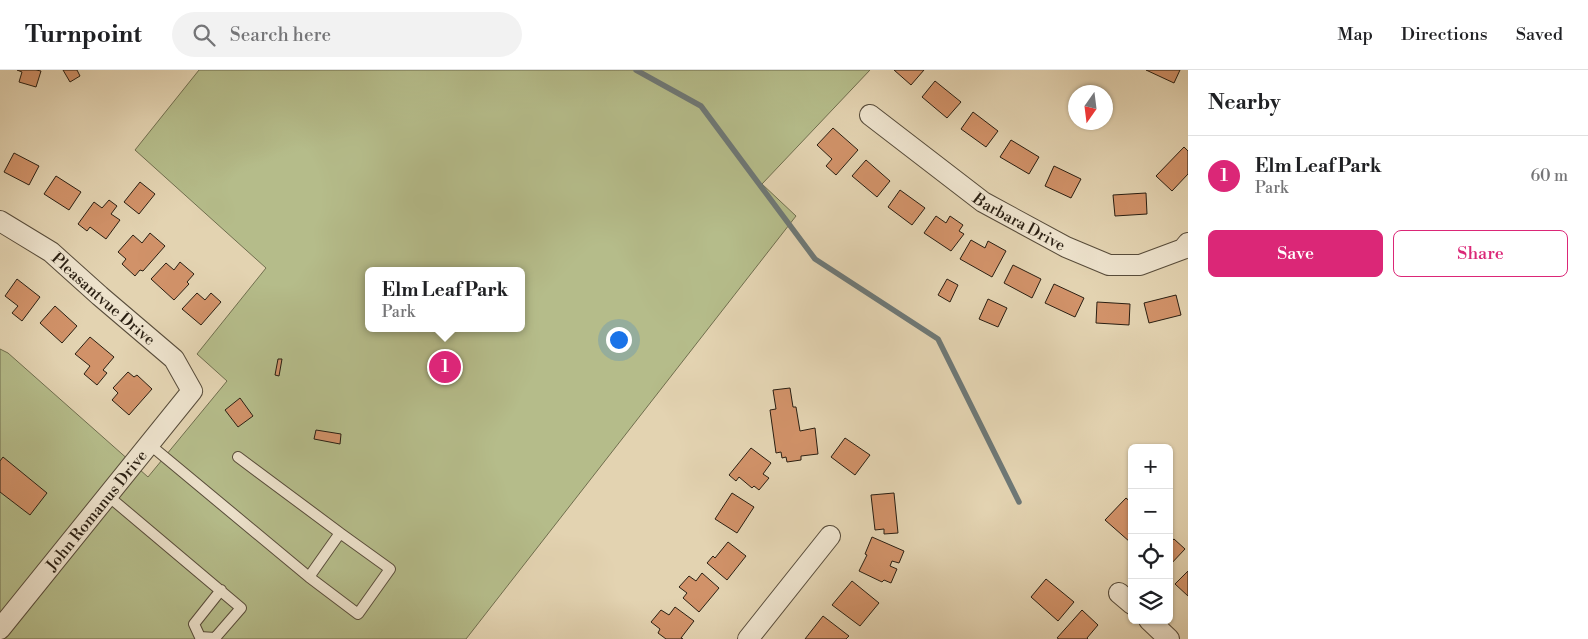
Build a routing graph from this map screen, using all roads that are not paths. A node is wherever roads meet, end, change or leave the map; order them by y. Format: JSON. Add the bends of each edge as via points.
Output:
{"nodes":[{"id":1,"x":870,"y":115,"type":"dead end"},
{"id":2,"x":0,"y":221,"type":"edge"},
{"id":3,"x":1188,"y":243,"type":"edge"},
{"id":4,"x":192,"y":391,"type":"joint"},
{"id":5,"x":149,"y":444,"type":"junction"},
{"id":6,"x":238,"y":457,"type":"dead end"},
{"id":7,"x":108,"y":496,"type":"junction"},
{"id":8,"x":340,"y":533,"type":"junction"},
{"id":9,"x":830,"y":536,"type":"dead end"},
{"id":10,"x":309,"y":577,"type":"junction"},
{"id":11,"x":221,"y":590,"type":"junction"},
{"id":12,"x":1153,"y":624,"type":"edge"},
{"id":13,"x":0,"y":629,"type":"edge"},
{"id":14,"x":1164,"y":637,"type":"edge"},
{"id":15,"x":748,"y":639,"type":"edge"}],
"edges":[{"from":1,"to":3,"type":"street","name":"Barbara Drive","via":[[983,202],[1066,248],[1109,265],[1140,266],[1183,249]]},
{"from":2,"to":4,"type":"street","name":"Pleasantvue Drive","via":[[51,252],[174,359]]},
{"from":4,"to":5,"type":"street","name":"John Romanus Drive"},
{"from":5,"to":7,"type":"street","name":"John Romanus Drive"},
{"from":5,"to":10,"type":"lane"},
{"from":6,"to":8,"type":"lane"},
{"from":7,"to":11,"type":"lane"},
{"from":7,"to":13,"type":"street","name":"John Romanus Drive"},
{"from":8,"to":10,"type":"lane"},
{"from":8,"to":10,"type":"lane","via":[[390,569],[358,614]]},
{"from":9,"to":15,"type":"street"},
{"from":11,"to":11,"type":"lane","via":[[241,608],[215,638],[200,637],[194,624]]},
{"from":12,"to":14,"type":"street"}]}
